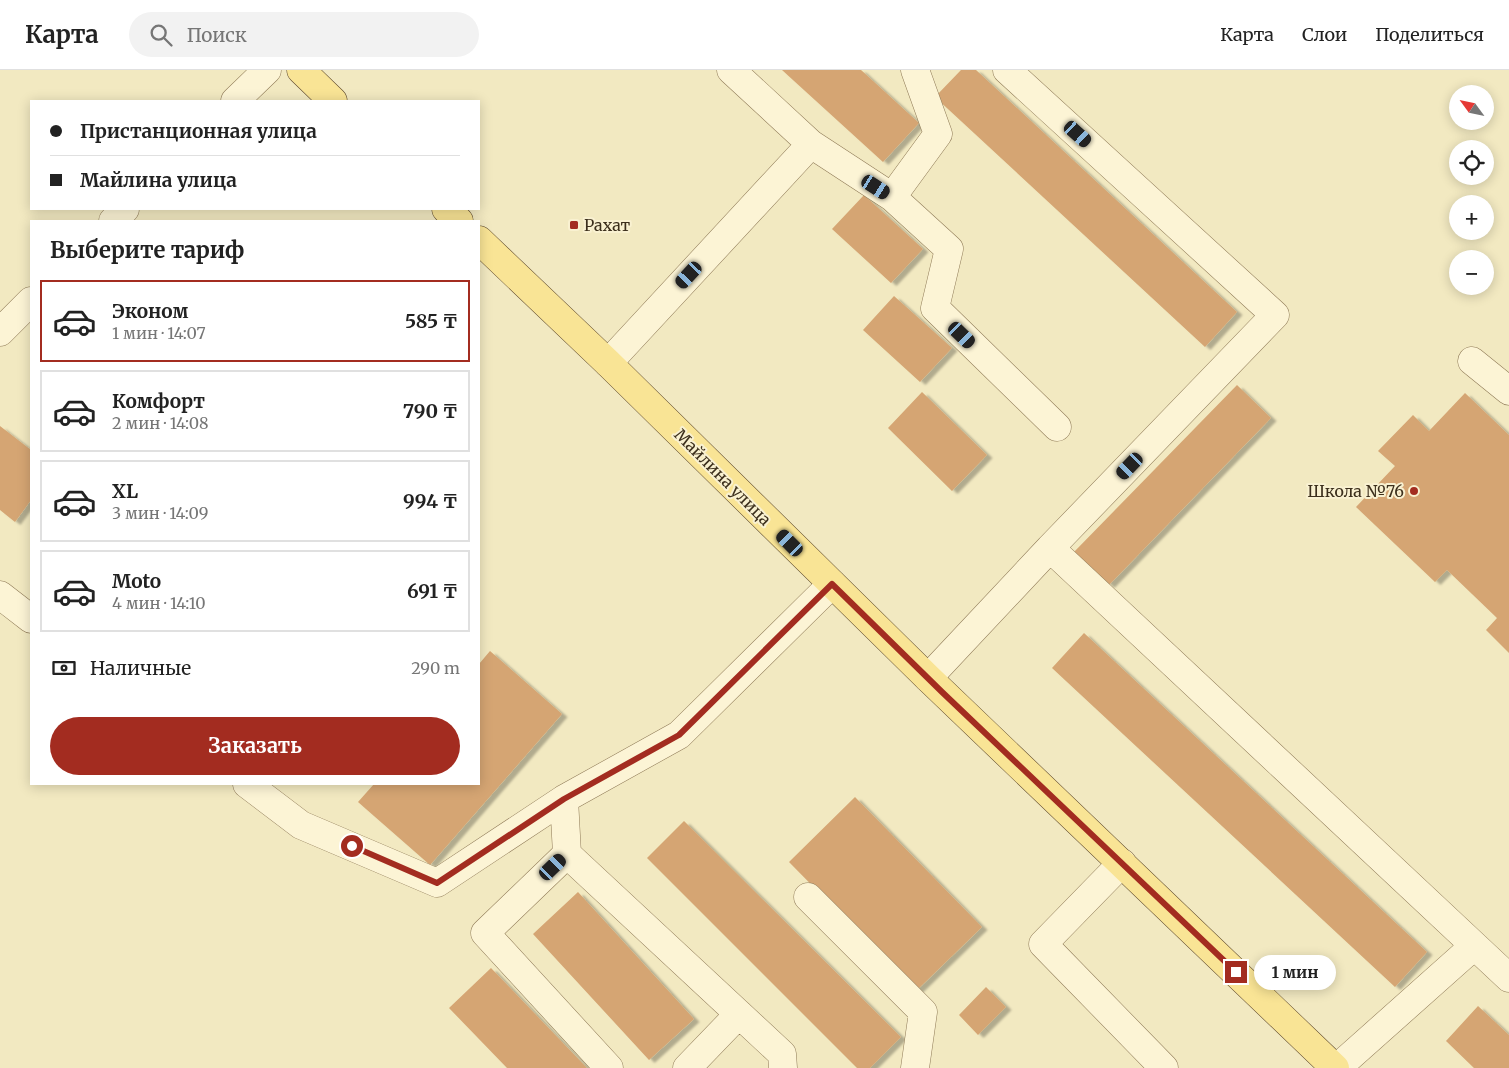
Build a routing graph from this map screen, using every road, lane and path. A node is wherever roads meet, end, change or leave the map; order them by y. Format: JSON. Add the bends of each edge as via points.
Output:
{"nodes":[{"id":1,"x":267,"y":70,"type":"edge"},
{"id":2,"x":301,"y":70,"type":"edge"},
{"id":3,"x":731,"y":70,"type":"edge"},
{"id":4,"x":915,"y":70,"type":"edge"},
{"id":5,"x":1007,"y":70,"type":"edge"},
{"id":6,"x":236,"y":100,"type":"edge"},
{"id":7,"x":332,"y":100,"type":"edge"},
{"id":8,"x":811,"y":144,"type":"junction"},
{"id":9,"x":892,"y":197,"type":"junction"},
{"id":10,"x":125,"y":210,"type":"edge"},
{"id":11,"x":447,"y":210,"type":"edge"},
{"id":12,"x":114,"y":220,"type":"edge"},
{"id":13,"x":458,"y":220,"type":"edge"},
{"id":14,"x":480,"y":241,"type":"edge"},
{"id":15,"x":30,"y":302,"type":"edge"},
{"id":16,"x":0,"y":332,"type":"edge"},
{"id":17,"x":1472,"y":361,"type":"dead end"},
{"id":18,"x":608,"y":363,"type":"junction"},
{"id":19,"x":1509,"y":391,"type":"edge"},
{"id":20,"x":1057,"y":428,"type":"dead end"},
{"id":21,"x":1050,"y":548,"type":"junction"},
{"id":22,"x":832,"y":584,"type":"junction"},
{"id":23,"x":0,"y":595,"type":"edge"},
{"id":24,"x":30,"y":618,"type":"edge"},
{"id":25,"x":928,"y":678,"type":"junction"},
{"id":26,"x":248,"y":785,"type":"edge"},
{"id":27,"x":564,"y":799,"type":"junction"},
{"id":28,"x":567,"y":854,"type":"junction"},
{"id":29,"x":1122,"y":864,"type":"junction"},
{"id":30,"x":808,"y":898,"type":"dead end"},
{"id":31,"x":1474,"y":946,"type":"junction"},
{"id":32,"x":1509,"y":978,"type":"edge"},
{"id":33,"x":739,"y":1014,"type":"junction"},
{"id":34,"x":609,"y":1068,"type":"edge"},
{"id":35,"x":687,"y":1068,"type":"edge"},
{"id":36,"x":783,"y":1068,"type":"edge"},
{"id":37,"x":915,"y":1068,"type":"edge"},
{"id":38,"x":1164,"y":1068,"type":"edge"},
{"id":39,"x":1336,"y":1068,"type":"edge"}],
"edges":[{"from":1,"to":6,"type":"lane"},
{"from":2,"to":7,"type":"main road"},
{"from":3,"to":8,"type":"lane"},
{"from":4,"to":9,"type":"lane","via":[[938,134]]},
{"from":5,"to":21,"type":"lane","via":[[1275,315]]},
{"from":8,"to":9,"type":"lane"},
{"from":8,"to":18,"type":"lane"},
{"from":9,"to":20,"type":"lane","via":[[950,249],[935,308]]},
{"from":10,"to":12,"type":"lane"},
{"from":11,"to":13,"type":"main road"},
{"from":14,"to":18,"type":"main road","name":"Майлина улица"},
{"from":15,"to":16,"type":"lane"},
{"from":17,"to":19,"type":"lane"},
{"from":18,"to":22,"type":"main road","name":"Майлина улица"},
{"from":21,"to":25,"type":"lane"},
{"from":21,"to":31,"type":"lane"},
{"from":22,"to":25,"type":"main road","name":"Майлина улица"},
{"from":22,"to":27,"type":"lane","via":[[679,735]]},
{"from":23,"to":24,"type":"lane"},
{"from":25,"to":29,"type":"main road","name":"Майлина улица"},
{"from":26,"to":27,"type":"lane","via":[[301,825],[437,883]]},
{"from":27,"to":28,"type":"lane"},
{"from":28,"to":33,"type":"lane"},
{"from":28,"to":34,"type":"lane","via":[[485,933]]},
{"from":29,"to":38,"type":"lane","via":[[1043,944]]},
{"from":29,"to":39,"type":"main road","name":"Майлина улица"},
{"from":30,"to":37,"type":"lane","via":[[922,1012]]},
{"from":31,"to":32,"type":"lane"},
{"from":31,"to":39,"type":"lane"},
{"from":33,"to":35,"type":"lane"},
{"from":33,"to":36,"type":"lane","via":[[782,1054]]}]}
